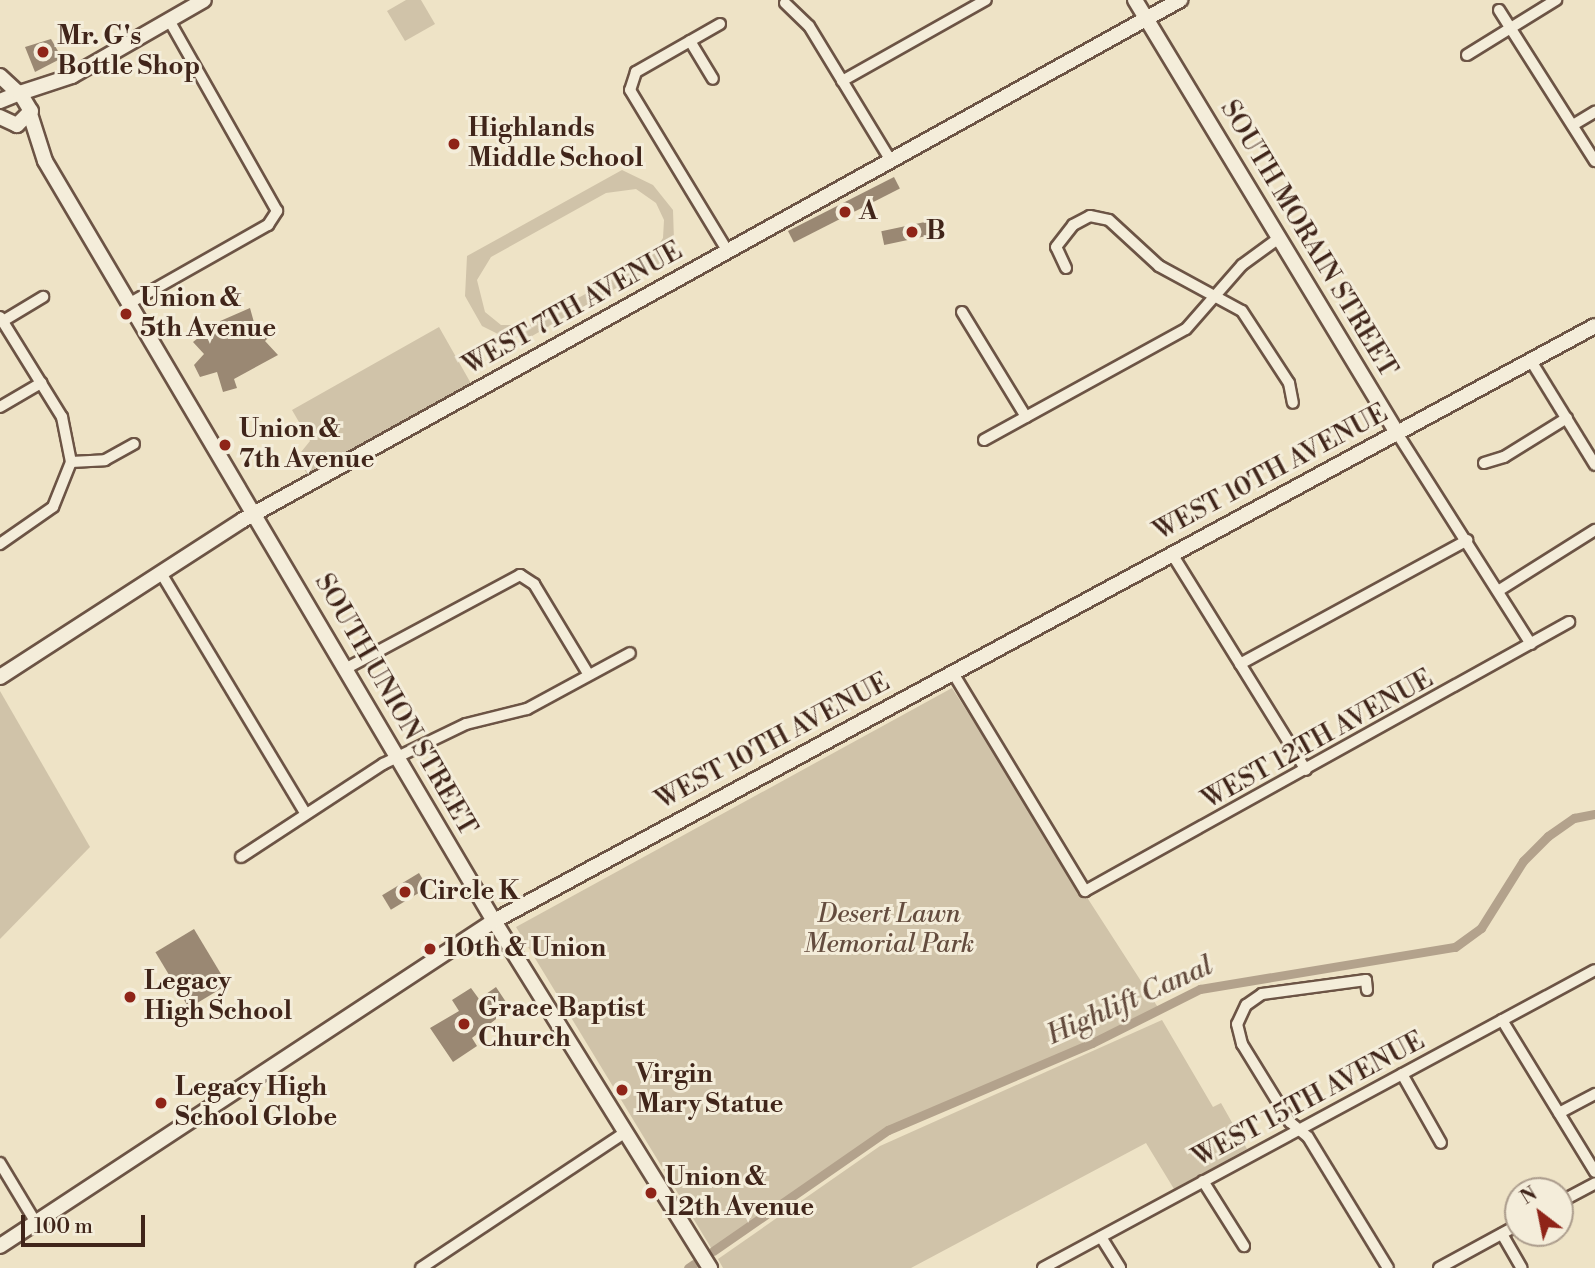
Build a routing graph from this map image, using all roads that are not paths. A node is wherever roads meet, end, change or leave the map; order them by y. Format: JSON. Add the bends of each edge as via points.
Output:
{"nodes":[{"id":1,"x":204,"y":0,"type":"edge"},
{"id":2,"x":986,"y":0,"type":"edge"},
{"id":3,"x":1135,"y":0,"type":"edge"},
{"id":4,"x":1180,"y":0,"type":"edge"},
{"id":5,"x":1556,"y":0,"type":"edge"},
{"id":6,"x":785,"y":3,"type":"dead end"},
{"id":7,"x":1500,"y":10,"type":"dead end"},
{"id":8,"x":1146,"y":19,"type":"junction"},
{"id":9,"x":169,"y":20,"type":"junction"},
{"id":10,"x":720,"y":24,"type":"dead end"},
{"id":11,"x":1511,"y":27,"type":"junction"},
{"id":12,"x":690,"y":41,"type":"junction"},
{"id":13,"x":1467,"y":55,"type":"dead end"},
{"id":14,"x":0,"y":76,"type":"edge"},
{"id":15,"x":72,"y":76,"type":"junction"},
{"id":16,"x":713,"y":79,"type":"dead end"},
{"id":17,"x":842,"y":81,"type":"junction"},
{"id":18,"x":18,"y":92,"type":"junction"},
{"id":19,"x":0,"y":101,"type":"edge"},
{"id":20,"x":1595,"y":111,"type":"edge"},
{"id":21,"x":31,"y":113,"type":"junction"},
{"id":22,"x":5,"y":123,"type":"edge"},
{"id":23,"x":1573,"y":125,"type":"junction"},
{"id":24,"x":891,"y":161,"type":"junction"},
{"id":25,"x":1595,"y":161,"type":"edge"},
{"id":26,"x":45,"y":162,"type":"junction"},
{"id":27,"x":1279,"y":238,"type":"junction"},
{"id":28,"x":727,"y":250,"type":"junction"},
{"id":29,"x":1066,"y":268,"type":"dead end"},
{"id":30,"x":1218,"y":295,"type":"junction"},
{"id":31,"x":43,"y":297,"type":"dead end"},
{"id":32,"x":130,"y":303,"type":"junction"},
{"id":33,"x":962,"y":312,"type":"dead end"},
{"id":34,"x":1,"y":319,"type":"edge"},
{"id":35,"x":1595,"y":326,"type":"edge"},
{"id":36,"x":1531,"y":360,"type":"junction"},
{"id":37,"x":41,"y":383,"type":"junction"},
{"id":38,"x":1293,"y":403,"type":"dead end"},
{"id":39,"x":0,"y":407,"type":"edge"},
{"id":40,"x":1026,"y":417,"type":"junction"},
{"id":41,"x":1567,"y":418,"type":"junction"},
{"id":42,"x":1397,"y":433,"type":"junction"},
{"id":43,"x":984,"y":440,"type":"dead end"},
{"id":44,"x":134,"y":444,"type":"dead end"},
{"id":45,"x":71,"y":461,"type":"junction"},
{"id":46,"x":1484,"y":463,"type":"dead end"},
{"id":47,"x":1595,"y":465,"type":"edge"},
{"id":48,"x":254,"y":514,"type":"junction"},
{"id":49,"x":1595,"y":530,"type":"edge"},
{"id":50,"x":1467,"y":540,"type":"junction"},
{"id":51,"x":0,"y":544,"type":"edge"},
{"id":52,"x":1172,"y":554,"type":"junction"},
{"id":53,"x":161,"y":573,"type":"junction"},
{"id":54,"x":1498,"y":591,"type":"junction"},
{"id":55,"x":1569,"y":622,"type":"dead end"},
{"id":56,"x":1531,"y":644,"type":"junction"},
{"id":57,"x":630,"y":653,"type":"dead end"},
{"id":58,"x":1240,"y":664,"type":"junction"},
{"id":59,"x":345,"y":669,"type":"junction"},
{"id":60,"x":953,"y":673,"type":"junction"},
{"id":61,"x":589,"y":675,"type":"junction"},
{"id":62,"x":0,"y":677,"type":"edge"},
{"id":63,"x":399,"y":758,"type":"junction"},
{"id":64,"x":1306,"y":771,"type":"junction"},
{"id":65,"x":306,"y":814,"type":"junction"},
{"id":66,"x":241,"y":857,"type":"dead end"},
{"id":67,"x":494,"y":921,"type":"junction"},
{"id":68,"x":1595,"y":970,"type":"edge"},
{"id":69,"x":1367,"y":990,"type":"dead end"},
{"id":70,"x":1502,"y":1020,"type":"junction"},
{"id":71,"x":1402,"y":1074,"type":"junction"},
{"id":72,"x":1595,"y":1094,"type":"edge"},
{"id":73,"x":1559,"y":1114,"type":"junction"},
{"id":74,"x":1299,"y":1130,"type":"junction"},
{"id":75,"x":626,"y":1132,"type":"junction"},
{"id":76,"x":1441,"y":1143,"type":"dead end"},
{"id":77,"x":0,"y":1163,"type":"edge"},
{"id":78,"x":1595,"y":1172,"type":"edge"},
{"id":79,"x":1203,"y":1181,"type":"junction"},
{"id":80,"x":1595,"y":1183,"type":"edge"},
{"id":81,"x":1574,"y":1194,"type":"edge"},
{"id":82,"x":36,"y":1223,"type":"junction"},
{"id":83,"x":1502,"y":1234,"type":"joint"},
{"id":84,"x":1101,"y":1237,"type":"junction"},
{"id":85,"x":1244,"y":1246,"type":"dead end"},
{"id":86,"x":0,"y":1247,"type":"edge"},
{"id":87,"x":421,"y":1268,"type":"edge"},
{"id":88,"x":710,"y":1268,"type":"edge"},
{"id":89,"x":1043,"y":1268,"type":"edge"},
{"id":90,"x":1120,"y":1268,"type":"edge"},
{"id":91,"x":1388,"y":1268,"type":"edge"},
{"id":92,"x":1439,"y":1268,"type":"edge"},
{"id":93,"x":1522,"y":1268,"type":"edge"}],
"edges":[{"from":1,"to":9,"type":"main road"},
{"from":2,"to":17,"type":"street"},
{"from":3,"to":8,"type":"main road","name":"SOUTH MORAIN STREET"},
{"from":4,"to":8,"type":"main road","name":"WEST 7TH AVENUE"},
{"from":5,"to":11,"type":"street"},
{"from":6,"to":17,"type":"street","via":[[809,26]]},
{"from":7,"to":11,"type":"street"},
{"from":8,"to":24,"type":"main road","name":"WEST 7TH AVENUE"},
{"from":8,"to":27,"type":"main road","name":"SOUTH MORAIN STREET"},
{"from":9,"to":15,"type":"main road"},
{"from":9,"to":32,"type":"street","via":[[275,200],[276,215],[268,225]]},
{"from":10,"to":12,"type":"street"},
{"from":11,"to":13,"type":"street"},
{"from":11,"to":23,"type":"street"},
{"from":12,"to":16,"type":"street"},
{"from":12,"to":28,"type":"street","via":[[636,72],[630,84],[632,96]]},
{"from":14,"to":18,"type":"main road"},
{"from":15,"to":18,"type":"main road"},
{"from":15,"to":21,"type":"main road"},
{"from":17,"to":24,"type":"street"},
{"from":18,"to":19,"type":"main road"},
{"from":18,"to":21,"type":"main road","name":"SOUTH UNION STREET"},
{"from":20,"to":23,"type":"street"},
{"from":21,"to":22,"type":"main road"},
{"from":21,"to":26,"type":"main road","name":"SOUTH UNION STREET"},
{"from":22,"to":26,"type":"main road","name":"SOUTH UNION STREET"},
{"from":23,"to":25,"type":"street"},
{"from":24,"to":28,"type":"main road","name":"WEST 7TH AVENUE"},
{"from":26,"to":32,"type":"main road","name":"SOUTH UNION STREET"},
{"from":27,"to":30,"type":"street","via":[[1242,265]]},
{"from":27,"to":42,"type":"main road","name":"SOUTH MORAIN STREET"},
{"from":28,"to":48,"type":"main road","name":"WEST 7TH AVENUE"},
{"from":29,"to":30,"type":"street","via":[[1056,252],[1058,242],[1079,221],[1102,216],[1168,272]]},
{"from":30,"to":38,"type":"street","via":[[1253,326],[1289,383]]},
{"from":30,"to":40,"type":"street","via":[[1186,329]]},
{"from":31,"to":34,"type":"street"},
{"from":32,"to":48,"type":"main road","name":"SOUTH UNION STREET"},
{"from":33,"to":40,"type":"street"},
{"from":34,"to":37,"type":"street"},
{"from":35,"to":36,"type":"main road","name":"WEST 10TH AVENUE"},
{"from":36,"to":41,"type":"street"},
{"from":36,"to":42,"type":"main road","name":"WEST 10TH AVENUE"},
{"from":37,"to":39,"type":"street"},
{"from":37,"to":45,"type":"street","via":[[67,428]]},
{"from":40,"to":43,"type":"street"},
{"from":41,"to":46,"type":"street","via":[[1504,457]]},
{"from":41,"to":47,"type":"street"},
{"from":42,"to":50,"type":"street","name":"SOUTH MORAIN STREET"},
{"from":42,"to":52,"type":"main road","name":"WEST 10TH AVENUE"},
{"from":44,"to":45,"type":"street","via":[[105,460]]},
{"from":45,"to":51,"type":"street","via":[[68,482],[53,507]]},
{"from":48,"to":53,"type":"main road","name":"WEST 7TH AVENUE"},
{"from":48,"to":59,"type":"main road","name":"SOUTH UNION STREET"},
{"from":49,"to":54,"type":"street"},
{"from":50,"to":54,"type":"street","name":"SOUTH MORAIN STREET"},
{"from":50,"to":58,"type":"street"},
{"from":52,"to":58,"type":"street"},
{"from":52,"to":60,"type":"main road","name":"WEST 10TH AVENUE"},
{"from":53,"to":62,"type":"main road","name":"WEST 7TH AVENUE"},
{"from":53,"to":65,"type":"street"},
{"from":54,"to":56,"type":"street","name":"SOUTH MORAIN STREET"},
{"from":55,"to":56,"type":"street","name":"WEST 12TH AVENUE"},
{"from":56,"to":64,"type":"street","name":"WEST 12TH AVENUE"},
{"from":57,"to":61,"type":"street"},
{"from":58,"to":64,"type":"street"},
{"from":59,"to":61,"type":"street","via":[[509,577],[524,576],[534,584]]},
{"from":59,"to":63,"type":"main road","name":"SOUTH UNION STREET"},
{"from":60,"to":64,"type":"street","name":"WEST 12TH AVENUE","via":[[1085,891]]},
{"from":60,"to":67,"type":"main road","name":"WEST 10TH AVENUE"},
{"from":61,"to":63,"type":"street","via":[[527,709],[466,724]]},
{"from":63,"to":65,"type":"street"},
{"from":63,"to":67,"type":"main road","name":"SOUTH UNION STREET"},
{"from":65,"to":66,"type":"street"},
{"from":67,"to":75,"type":"main road","name":"SOUTH UNION STREET"},
{"from":67,"to":82,"type":"main road","name":"WEST 10TH AVENUE"},
{"from":68,"to":70,"type":"street","name":"WEST 15TH AVENUE"},
{"from":69,"to":74,"type":"street","via":[[1366,981],[1267,992],[1241,1011],[1237,1024],[1242,1044]]},
{"from":70,"to":71,"type":"street","name":"WEST 15TH AVENUE"},
{"from":70,"to":73,"type":"street"},
{"from":71,"to":74,"type":"street","name":"WEST 15TH AVENUE"},
{"from":71,"to":76,"type":"street"},
{"from":72,"to":73,"type":"street"},
{"from":73,"to":78,"type":"street"},
{"from":74,"to":79,"type":"street","name":"WEST 15TH AVENUE"},
{"from":74,"to":91,"type":"street"},
{"from":75,"to":87,"type":"street"},
{"from":75,"to":88,"type":"main road","name":"SOUTH UNION STREET"},
{"from":77,"to":82,"type":"street"},
{"from":79,"to":84,"type":"street","name":"WEST 15TH AVENUE"},
{"from":79,"to":85,"type":"street"},
{"from":80,"to":81,"type":"street"},
{"from":82,"to":86,"type":"main road","name":"WEST 10TH AVENUE"},
{"from":83,"to":92,"type":"street"},
{"from":83,"to":93,"type":"street"},
{"from":84,"to":89,"type":"street","name":"WEST 15TH AVENUE"},
{"from":84,"to":90,"type":"street"}]}
